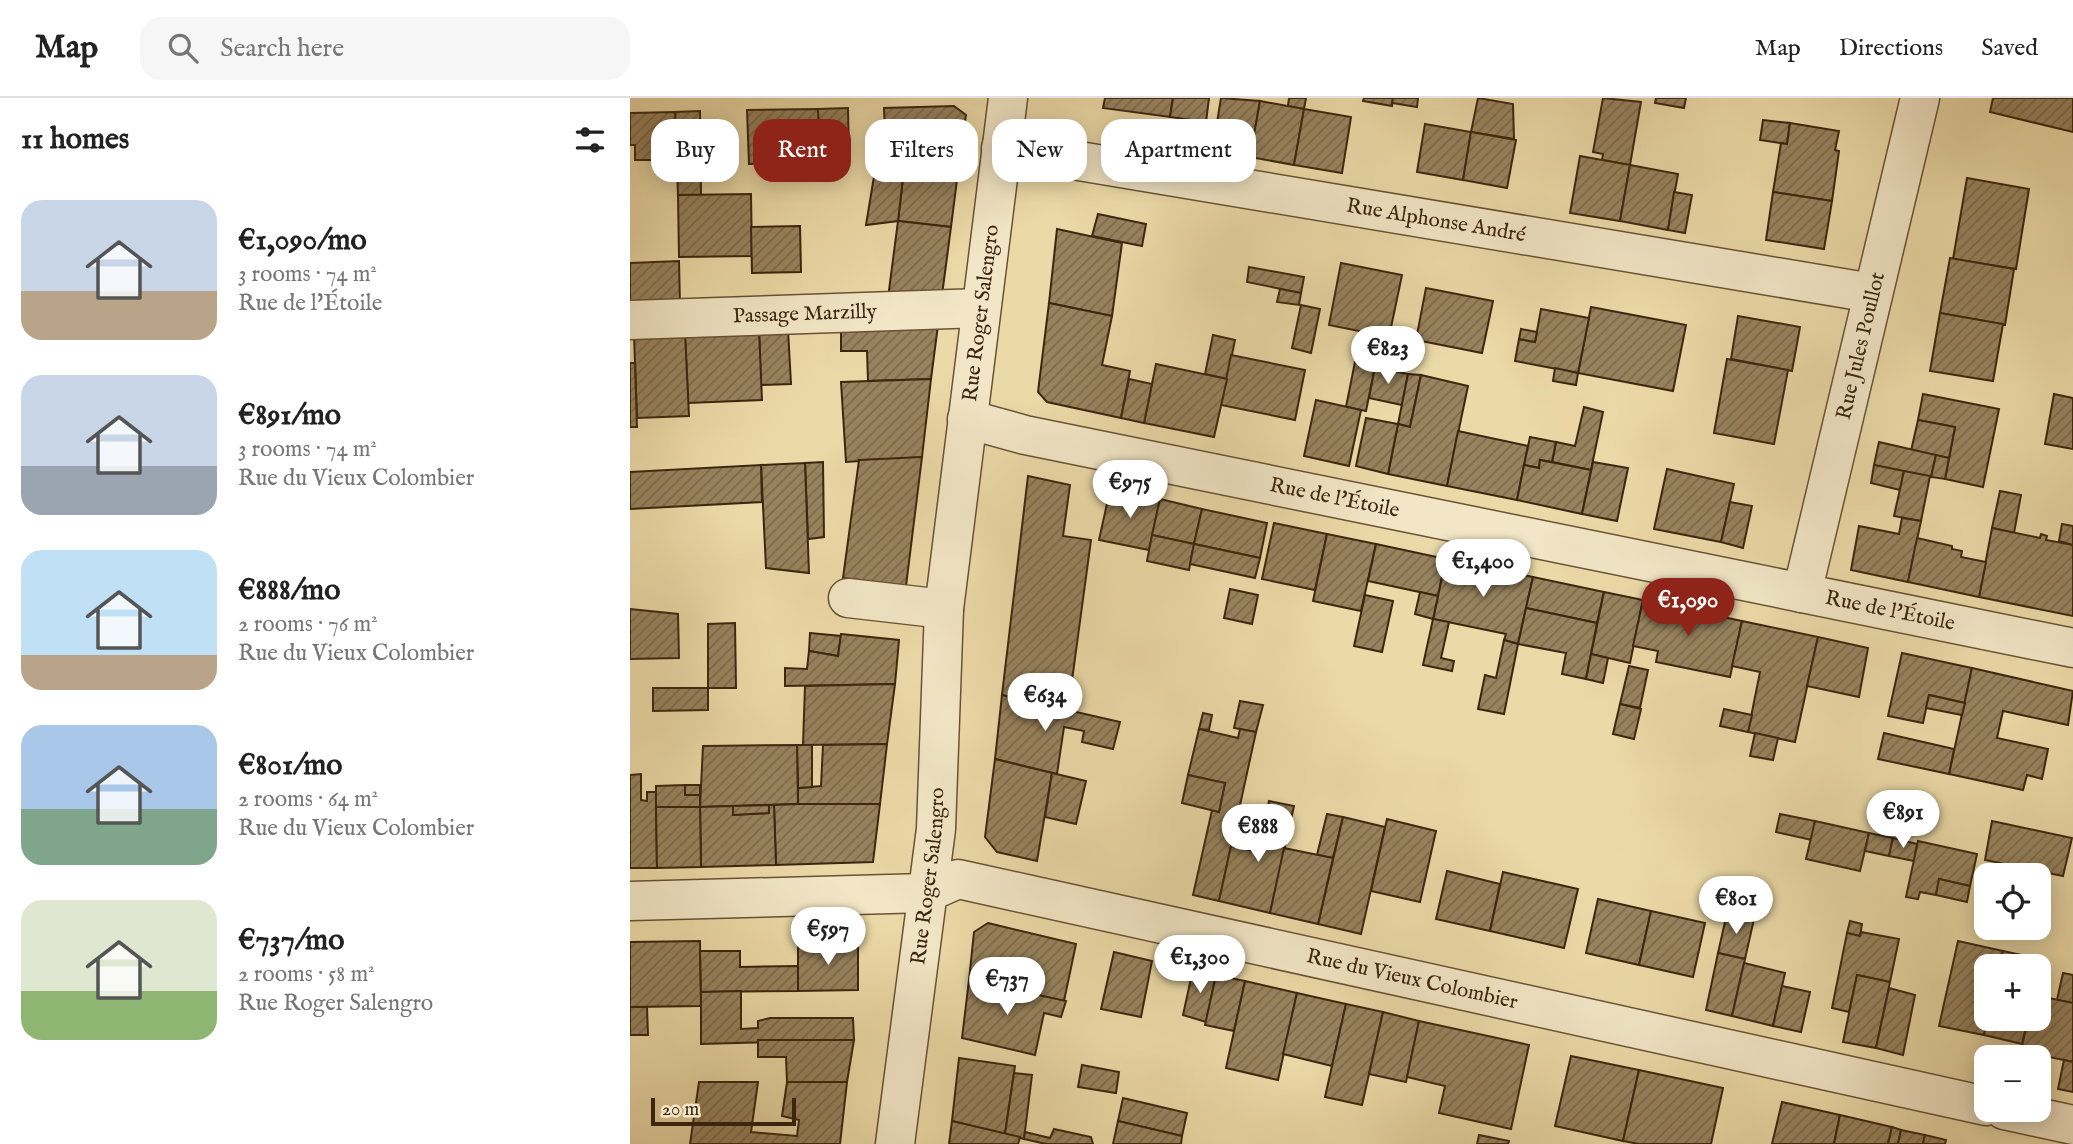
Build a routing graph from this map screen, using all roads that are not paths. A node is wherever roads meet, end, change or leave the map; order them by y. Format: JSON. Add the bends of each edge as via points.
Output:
{"nodes":[{"id":1,"x":1008,"y":98,"type":"edge"},
{"id":2,"x":1920,"y":98,"type":"edge"},
{"id":3,"x":1005,"y":119,"type":"edge"},
{"id":4,"x":1087,"y":162,"type":"edge"},
{"id":5,"x":998,"y":182,"type":"edge"},
{"id":6,"x":1872,"y":292,"type":"junction"},
{"id":7,"x":981,"y":308,"type":"junction"},
{"id":8,"x":630,"y":320,"type":"edge"},
{"id":9,"x":967,"y":419,"type":"junction"},
{"id":10,"x":1802,"y":593,"type":"junction"},
{"id":11,"x":848,"y":597,"type":"dead end"},
{"id":12,"x":944,"y":609,"type":"junction"},
{"id":13,"x":2073,"y":648,"type":"edge"},
{"id":14,"x":926,"y":893,"type":"junction"},
{"id":15,"x":630,"y":901,"type":"edge"},
{"id":16,"x":1974,"y":1102,"type":"edge"},
{"id":17,"x":2051,"y":1120,"type":"edge"},
{"id":18,"x":2073,"y":1125,"type":"edge"},
{"id":19,"x":895,"y":1144,"type":"edge"}],
"edges":[{"from":1,"to":3,"type":"street","name":"Rue Roger Salengro"},
{"from":2,"to":6,"type":"street","name":"Rue Jules Poullot"},
{"from":4,"to":6,"type":"street","name":"Rue Alphonse André"},
{"from":5,"to":7,"type":"street","name":"Rue Roger Salengro"},
{"from":6,"to":10,"type":"street","name":"Rue Jules Poullot"},
{"from":7,"to":8,"type":"street","name":"Passage Marzilly"},
{"from":7,"to":9,"type":"street","name":"Rue Roger Salengro"},
{"from":9,"to":10,"type":"street","name":"Rue de l'Étoile","via":[[1025,435]]},
{"from":9,"to":12,"type":"street","name":"Rue Roger Salengro"},
{"from":10,"to":13,"type":"street","name":"Rue de l'Étoile"},
{"from":11,"to":12,"type":"street"},
{"from":12,"to":14,"type":"street","name":"Rue Roger Salengro","via":[[936,829]]},
{"from":14,"to":15,"type":"street","name":"Rue du Vieux Colombier"},
{"from":14,"to":16,"type":"street","name":"Rue du Vieux Colombier","via":[[958,879]]},
{"from":14,"to":19,"type":"street","name":"Rue Roger Salengro"},
{"from":17,"to":18,"type":"street"}]}
